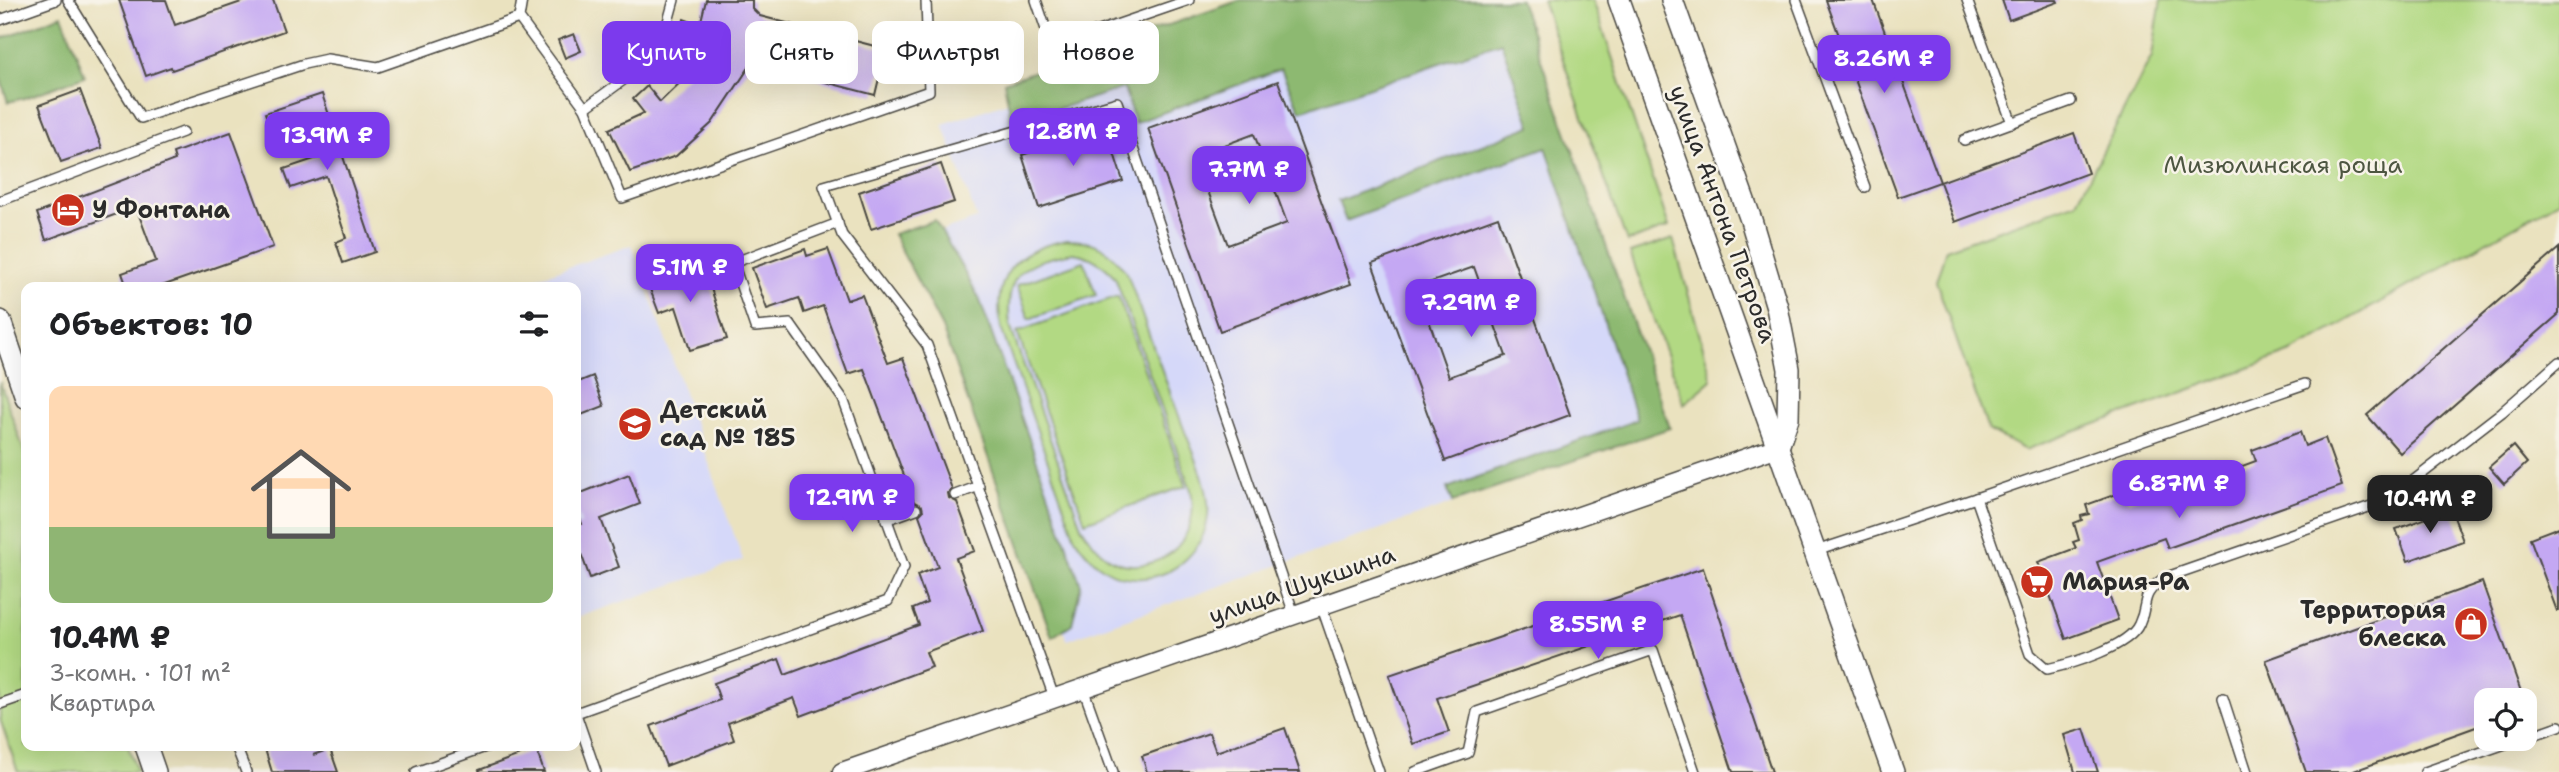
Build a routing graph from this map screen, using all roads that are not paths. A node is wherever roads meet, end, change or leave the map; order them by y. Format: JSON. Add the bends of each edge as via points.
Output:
{"nodes":[{"id":1,"x":57,"y":0,"type":"edge"},
{"id":2,"x":68,"y":0,"type":"edge"},
{"id":3,"x":522,"y":0,"type":"edge"},
{"id":4,"x":674,"y":0,"type":"edge"},
{"id":5,"x":926,"y":0,"type":"edge"},
{"id":6,"x":1036,"y":0,"type":"edge"},
{"id":7,"x":1189,"y":0,"type":"edge"},
{"id":8,"x":1619,"y":0,"type":"edge"},
{"id":9,"x":1672,"y":0,"type":"edge"},
{"id":10,"x":1796,"y":0,"type":"edge"},
{"id":11,"x":1967,"y":0,"type":"edge"},
{"id":12,"x":519,"y":18,"type":"junction"},
{"id":13,"x":0,"y":20,"type":"edge"},
{"id":14,"x":2071,"y":101,"type":"dead end"},
{"id":15,"x":585,"y":108,"type":"junction"},
{"id":16,"x":2012,"y":123,"type":"junction"},
{"id":17,"x":183,"y":132,"type":"dead end"},
{"id":18,"x":1964,"y":140,"type":"dead end"},
{"id":19,"x":1865,"y":187,"type":"dead end"},
{"id":20,"x":0,"y":201,"type":"edge"},
{"id":21,"x":838,"y":223,"type":"junction"},
{"id":22,"x":0,"y":321,"type":"edge"},
{"id":23,"x":2559,"y":362,"type":"edge"},
{"id":24,"x":21,"y":382,"type":"edge"},
{"id":25,"x":2305,"y":384,"type":"dead end"},
{"id":26,"x":1778,"y":447,"type":"junction"},
{"id":27,"x":979,"y":486,"type":"junction"},
{"id":28,"x":955,"y":495,"type":"dead end"},
{"id":29,"x":1976,"y":498,"type":"junction"},
{"id":30,"x":916,"y":509,"type":"dead end"},
{"id":31,"x":886,"y":520,"type":"junction"},
{"id":32,"x":1816,"y":551,"type":"junction"},
{"id":33,"x":1320,"y":604,"type":"junction"},
{"id":34,"x":1294,"y":614,"type":"junction"},
{"id":35,"x":1082,"y":687,"type":"junction"},
{"id":36,"x":21,"y":697,"type":"edge"},
{"id":37,"x":1054,"y":697,"type":"junction"},
{"id":38,"x":2223,"y":698,"type":"dead end"},
{"id":39,"x":0,"y":704,"type":"edge"},
{"id":40,"x":581,"y":712,"type":"edge"},
{"id":41,"x":2559,"y":726,"type":"edge"},
{"id":42,"x":581,"y":728,"type":"edge"},
{"id":43,"x":2537,"y":734,"type":"edge"},
{"id":44,"x":148,"y":751,"type":"edge"},
{"id":45,"x":238,"y":751,"type":"edge"},
{"id":46,"x":474,"y":751,"type":"edge"},
{"id":47,"x":2486,"y":751,"type":"edge"},
{"id":48,"x":155,"y":772,"type":"edge"},
{"id":49,"x":246,"y":772,"type":"edge"},
{"id":50,"x":416,"y":772,"type":"edge"},
{"id":51,"x":596,"y":772,"type":"edge"},
{"id":52,"x":842,"y":772,"type":"edge"},
{"id":53,"x":1113,"y":772,"type":"edge"},
{"id":54,"x":1379,"y":772,"type":"edge"},
{"id":55,"x":1415,"y":772,"type":"edge"},
{"id":56,"x":1695,"y":772,"type":"edge"},
{"id":57,"x":1893,"y":772,"type":"edge"},
{"id":58,"x":2247,"y":772,"type":"edge"},
{"id":59,"x":2425,"y":772,"type":"edge"}],
"edges":[{"from":1,"to":13,"type":"lane"},
{"from":2,"to":12,"type":"lane","via":[[141,118],[327,59],[378,67]]},
{"from":3,"to":12,"type":"lane"},
{"from":4,"to":15,"type":"lane","via":[[659,54]]},
{"from":5,"to":15,"type":"lane","via":[[929,91],[622,198]]},
{"from":6,"to":7,"type":"lane","via":[[1052,47]]},
{"from":8,"to":26,"type":"street","name":"улица Антона Петрова"},
{"from":9,"to":26,"type":"street","name":"улица Антона Петрова","via":[[1751,220],[1777,307],[1789,369],[1788,418]]},
{"from":10,"to":19,"type":"lane"},
{"from":11,"to":16,"type":"lane"},
{"from":12,"to":15,"type":"lane"},
{"from":14,"to":16,"type":"lane"},
{"from":16,"to":18,"type":"lane"},
{"from":17,"to":20,"type":"lane"},
{"from":21,"to":27,"type":"lane","via":[[842,235],[927,345]]},
{"from":21,"to":31,"type":"lane","via":[[733,262],[755,327],[790,324],[843,399]]},
{"from":21,"to":34,"type":"lane","via":[[824,186],[1117,102]]},
{"from":22,"to":24,"type":"street"},
{"from":23,"to":29,"type":"lane","via":[[2396,494],[2164,578],[2150,588],[2139,625],[2124,641],[2067,665],[2048,669],[2030,654]]},
{"from":25,"to":29,"type":"lane"},
{"from":26,"to":32,"type":"street","name":"улица Антона Петрова"},
{"from":26,"to":33,"type":"street","name":"улица Шукшина"},
{"from":27,"to":28,"type":"lane"},
{"from":27,"to":37,"type":"lane"},
{"from":29,"to":32,"type":"lane"},
{"from":30,"to":31,"type":"lane"},
{"from":31,"to":40,"type":"lane","via":[[904,567],[888,601]]},
{"from":32,"to":57,"type":"street","name":"улица Антона Петрова"},
{"from":33,"to":34,"type":"street","name":"улица Шукшина"},
{"from":33,"to":54,"type":"lane"},
{"from":34,"to":35,"type":"street","name":"улица Шукшина"},
{"from":35,"to":37,"type":"street","name":"улица Шукшина"},
{"from":35,"to":53,"type":"lane"},
{"from":36,"to":39,"type":"lane"},
{"from":37,"to":52,"type":"street","name":"улица Шукшина"},
{"from":38,"to":58,"type":"lane"},
{"from":41,"to":43,"type":"lane"},
{"from":42,"to":51,"type":"lane"},
{"from":44,"to":48,"type":"street"},
{"from":45,"to":49,"type":"lane"},
{"from":46,"to":50,"type":"lane"},
{"from":47,"to":59,"type":"lane"},
{"from":55,"to":56,"type":"lane","via":[[1468,753],[1477,712],[1653,650]]}]}
